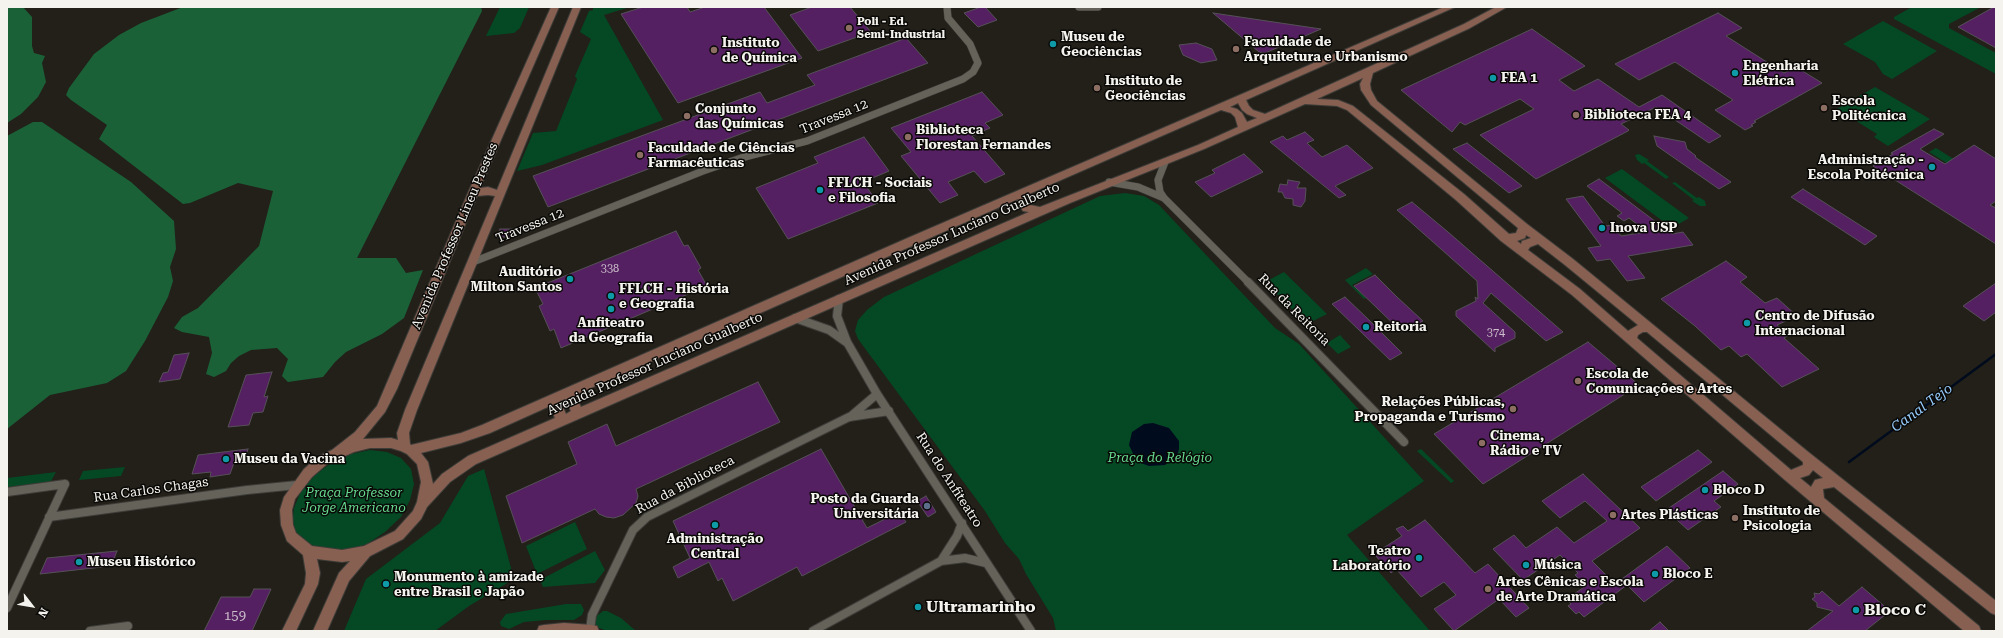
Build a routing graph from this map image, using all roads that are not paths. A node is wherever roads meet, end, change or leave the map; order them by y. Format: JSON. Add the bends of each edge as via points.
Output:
{"nodes":[{"id":1,"x":555,"y":7,"type":"edge"},
{"id":2,"x":577,"y":7,"type":"edge"},
{"id":3,"x":947,"y":7,"type":"edge"},
{"id":4,"x":1079,"y":7,"type":"edge"},
{"id":5,"x":1098,"y":7,"type":"edge"},
{"id":6,"x":1451,"y":7,"type":"edge"},
{"id":7,"x":1503,"y":7,"type":"edge"},
{"id":8,"x":1369,"y":72,"type":"junction"},
{"id":9,"x":1240,"y":98,"type":"junction"},
{"id":10,"x":1302,"y":101,"type":"junction"},
{"id":11,"x":1220,"y":107,"type":"junction"},
{"id":12,"x":1266,"y":118,"type":"junction"},
{"id":13,"x":1242,"y":129,"type":"junction"},
{"id":14,"x":1165,"y":162,"type":"junction"},
{"id":15,"x":1447,"y":162,"type":"junction"},
{"id":16,"x":1427,"y":171,"type":"junction"},
{"id":17,"x":1108,"y":182,"type":"junction"},
{"id":18,"x":504,"y":184,"type":"junction"},
{"id":19,"x":476,"y":188,"type":"junction"},
{"id":20,"x":500,"y":194,"type":"junction"},
{"id":21,"x":1024,"y":194,"type":"junction"},
{"id":22,"x":1164,"y":198,"type":"junction"},
{"id":23,"x":1007,"y":200,"type":"junction"},
{"id":24,"x":1041,"y":211,"type":"junction"},
{"id":25,"x":1020,"y":220,"type":"junction"},
{"id":26,"x":1523,"y":227,"type":"junction"},
{"id":27,"x":1505,"y":238,"type":"junction"},
{"id":28,"x":1540,"y":239,"type":"junction"},
{"id":29,"x":1522,"y":251,"type":"junction"},
{"id":30,"x":473,"y":262,"type":"junction"},
{"id":31,"x":839,"y":299,"type":"junction"},
{"id":32,"x":1629,"y":311,"type":"junction"},
{"id":33,"x":795,"y":318,"type":"junction"},
{"id":34,"x":1611,"y":323,"type":"junction"},
{"id":35,"x":1648,"y":328,"type":"junction"},
{"id":36,"x":1631,"y":341,"type":"junction"},
{"id":37,"x":847,"y":342,"type":"junction"},
{"id":38,"x":567,"y":392,"type":"junction"},
{"id":39,"x":877,"y":394,"type":"junction"},
{"id":40,"x":552,"y":399,"type":"junction"},
{"id":41,"x":889,"y":411,"type":"junction"},
{"id":42,"x":579,"y":414,"type":"junction"},
{"id":43,"x":849,"y":417,"type":"junction"},
{"id":44,"x":562,"y":421,"type":"junction"},
{"id":45,"x":1404,"y":442,"type":"dead end"},
{"id":46,"x":407,"y":448,"type":"junction"},
{"id":47,"x":337,"y":453,"type":"junction"},
{"id":48,"x":1809,"y":460,"type":"junction"},
{"id":49,"x":1789,"y":476,"type":"junction"},
{"id":50,"x":1836,"y":481,"type":"junction"},
{"id":51,"x":297,"y":485,"type":"junction"},
{"id":52,"x":7,"y":492,"type":"edge"},
{"id":53,"x":1818,"y":500,"type":"junction"},
{"id":54,"x":422,"y":503,"type":"junction"},
{"id":55,"x":49,"y":516,"type":"junction"},
{"id":56,"x":962,"y":523,"type":"junction"},
{"id":57,"x":309,"y":552,"type":"junction"},
{"id":58,"x":366,"y":552,"type":"junction"},
{"id":59,"x":941,"y":561,"type":"junction"},
{"id":60,"x":986,"y":563,"type":"junction"},
{"id":61,"x":7,"y":608,"type":"edge"},
{"id":62,"x":1996,"y":609,"type":"edge"},
{"id":63,"x":128,"y":626,"type":"dead end"},
{"id":64,"x":90,"y":631,"type":"edge"},
{"id":65,"x":289,"y":631,"type":"edge"},
{"id":66,"x":320,"y":631,"type":"edge"},
{"id":67,"x":544,"y":631,"type":"edge"},
{"id":68,"x":591,"y":631,"type":"edge"},
{"id":69,"x":813,"y":631,"type":"edge"},
{"id":70,"x":1031,"y":631,"type":"edge"},
{"id":71,"x":1974,"y":631,"type":"edge"}],
"edges":[{"from":1,"to":19,"type":"street","name":"Avenida Professor Lineu Prestes"},
{"from":2,"to":18,"type":"street","name":"Avenida Professor Lineu Prestes"},
{"from":3,"to":30,"type":"street","name":"Travessa 12","via":[[948,18],[970,44],[977,59],[976,68],[964,79],[807,141],[703,170]]},
{"from":4,"to":5,"type":"street"},
{"from":6,"to":9,"type":"street","name":"Avenida Professor Luciano Gualberto"},
{"from":7,"to":8,"type":"street","name":"Avenida Professor Luciano Gualberto"},
{"from":8,"to":10,"type":"street","name":"Avenida Professor Luciano Gualberto"},
{"from":8,"to":15,"type":"street","via":[[1366,90],[1374,102]]},
{"from":9,"to":11,"type":"street","name":"Avenida Professor Luciano Gualberto"},
{"from":9,"to":12,"type":"street","via":[[1250,112]]},
{"from":10,"to":12,"type":"street","name":"Avenida Professor Luciano Gualberto"},
{"from":10,"to":16,"type":"street","via":[[1333,103],[1350,108]]},
{"from":11,"to":13,"type":"street","via":[[1239,115],[1243,124]]},
{"from":11,"to":21,"type":"street","name":"Avenida Professor Luciano Gualberto"},
{"from":12,"to":13,"type":"street","name":"Avenida Professor Luciano Gualberto"},
{"from":13,"to":14,"type":"street","name":"Avenida Professor Luciano Gualberto"},
{"from":14,"to":17,"type":"street","name":"Avenida Professor Luciano Gualberto"},
{"from":14,"to":22,"type":"street","name":"Rua da Reitoria","via":[[1158,180]]},
{"from":15,"to":16,"type":"street"},
{"from":15,"to":26,"type":"street"},
{"from":16,"to":27,"type":"street"},
{"from":17,"to":22,"type":"street","name":"Rua da Reitoria","via":[[1138,187]]},
{"from":17,"to":24,"type":"street","name":"Avenida Professor Luciano Gualberto"},
{"from":18,"to":19,"type":"street"},
{"from":18,"to":20,"type":"street","name":"Avenida Professor Lineu Prestes"},
{"from":19,"to":20,"type":"street"},
{"from":19,"to":47,"type":"street","name":"Avenida Professor Lineu Prestes","via":[[384,404],[359,436]]},
{"from":20,"to":30,"type":"street","name":"Avenida Professor Lineu Prestes"},
{"from":21,"to":23,"type":"street","name":"Avenida Professor Luciano Gualberto"},
{"from":21,"to":24,"type":"street","via":[[1022,202],[1027,208]]},
{"from":22,"to":45,"type":"street","name":"Rua da Reitoria"},
{"from":23,"to":25,"type":"street","via":[[1017,206],[1021,215]]},
{"from":23,"to":38,"type":"street","name":"Avenida Professor Luciano Gualberto"},
{"from":24,"to":25,"type":"street","name":"Avenida Professor Luciano Gualberto"},
{"from":25,"to":31,"type":"street","name":"Avenida Professor Luciano Gualberto"},
{"from":26,"to":27,"type":"street","via":[[1521,235]]},
{"from":26,"to":28,"type":"street"},
{"from":27,"to":29,"type":"street"},
{"from":28,"to":29,"type":"street","via":[[1526,244]]},
{"from":28,"to":32,"type":"street"},
{"from":29,"to":34,"type":"street"},
{"from":30,"to":46,"type":"street","name":"Avenida Professor Lineu Prestes","via":[[411,410],[403,433]]},
{"from":31,"to":33,"type":"street","name":"Avenida Professor Luciano Gualberto"},
{"from":31,"to":37,"type":"street","name":"Rua do Anfiteatro","via":[[837,316]]},
{"from":32,"to":34,"type":"street","via":[[1625,321]]},
{"from":32,"to":35,"type":"street"},
{"from":33,"to":37,"type":"street","name":"Rua do Anfiteatro","via":[[829,330]]},
{"from":33,"to":42,"type":"street","name":"Avenida Professor Luciano Gualberto"},
{"from":34,"to":36,"type":"street"},
{"from":35,"to":36,"type":"street","via":[[1637,329],[1631,336]]},
{"from":35,"to":48,"type":"street"},
{"from":36,"to":49,"type":"street","via":[[1708,404]]},
{"from":37,"to":39,"type":"street","name":"Rua do Anfiteatro"},
{"from":38,"to":40,"type":"street","name":"Avenida Professor Luciano Gualberto"},
{"from":38,"to":42,"type":"street"},
{"from":39,"to":41,"type":"street","name":"Rua do Anfiteatro"},
{"from":39,"to":43,"type":"street","name":"Rua da Biblioteca"},
{"from":40,"to":44,"type":"street"},
{"from":40,"to":46,"type":"street","name":"Avenida Professor Luciano Gualberto","via":[[461,438]]},
{"from":41,"to":43,"type":"street","name":"Rua da Biblioteca"},
{"from":41,"to":56,"type":"street","name":"Rua do Anfiteatro"},
{"from":42,"to":44,"type":"street","name":"Avenida Professor Luciano Gualberto"},
{"from":43,"to":68,"type":"street","name":"Rua da Biblioteca","via":[[642,520],[633,530],[592,616]]},
{"from":44,"to":54,"type":"street","name":"Avenida Professor Luciano Gualberto","via":[[472,460],[446,478]]},
{"from":46,"to":47,"type":"street","via":[[391,443],[370,443]]},
{"from":46,"to":54,"type":"street","via":[[422,462],[426,473],[427,482]]},
{"from":47,"to":51,"type":"street","via":[[323,460]]},
{"from":48,"to":49,"type":"street","via":[[1809,467],[1805,471]]},
{"from":48,"to":50,"type":"street"},
{"from":49,"to":53,"type":"street"},
{"from":50,"to":53,"type":"street","via":[[1819,484]]},
{"from":50,"to":62,"type":"street"},
{"from":51,"to":55,"type":"street","name":"Rua Carlos Chagas"},
{"from":51,"to":57,"type":"street","via":[[286,510],[287,525],[291,537]]},
{"from":52,"to":55,"type":"street","via":[[65,484]]},
{"from":53,"to":71,"type":"street"},
{"from":54,"to":58,"type":"street","via":[[417,515],[399,535]]},
{"from":55,"to":61,"type":"street"},
{"from":56,"to":59,"type":"street"},
{"from":56,"to":60,"type":"street","name":"Rua do Anfiteatro"},
{"from":57,"to":58,"type":"street","via":[[342,556]]},
{"from":57,"to":65,"type":"street","via":[[313,573],[311,584]]},
{"from":58,"to":66,"type":"street","via":[[344,576]]},
{"from":59,"to":60,"type":"street","via":[[964,558]]},
{"from":59,"to":69,"type":"street"},
{"from":60,"to":70,"type":"street","name":"Rua do Anfiteatro"},
{"from":63,"to":64,"type":"street"},
{"from":67,"to":68,"type":"street"}]}
